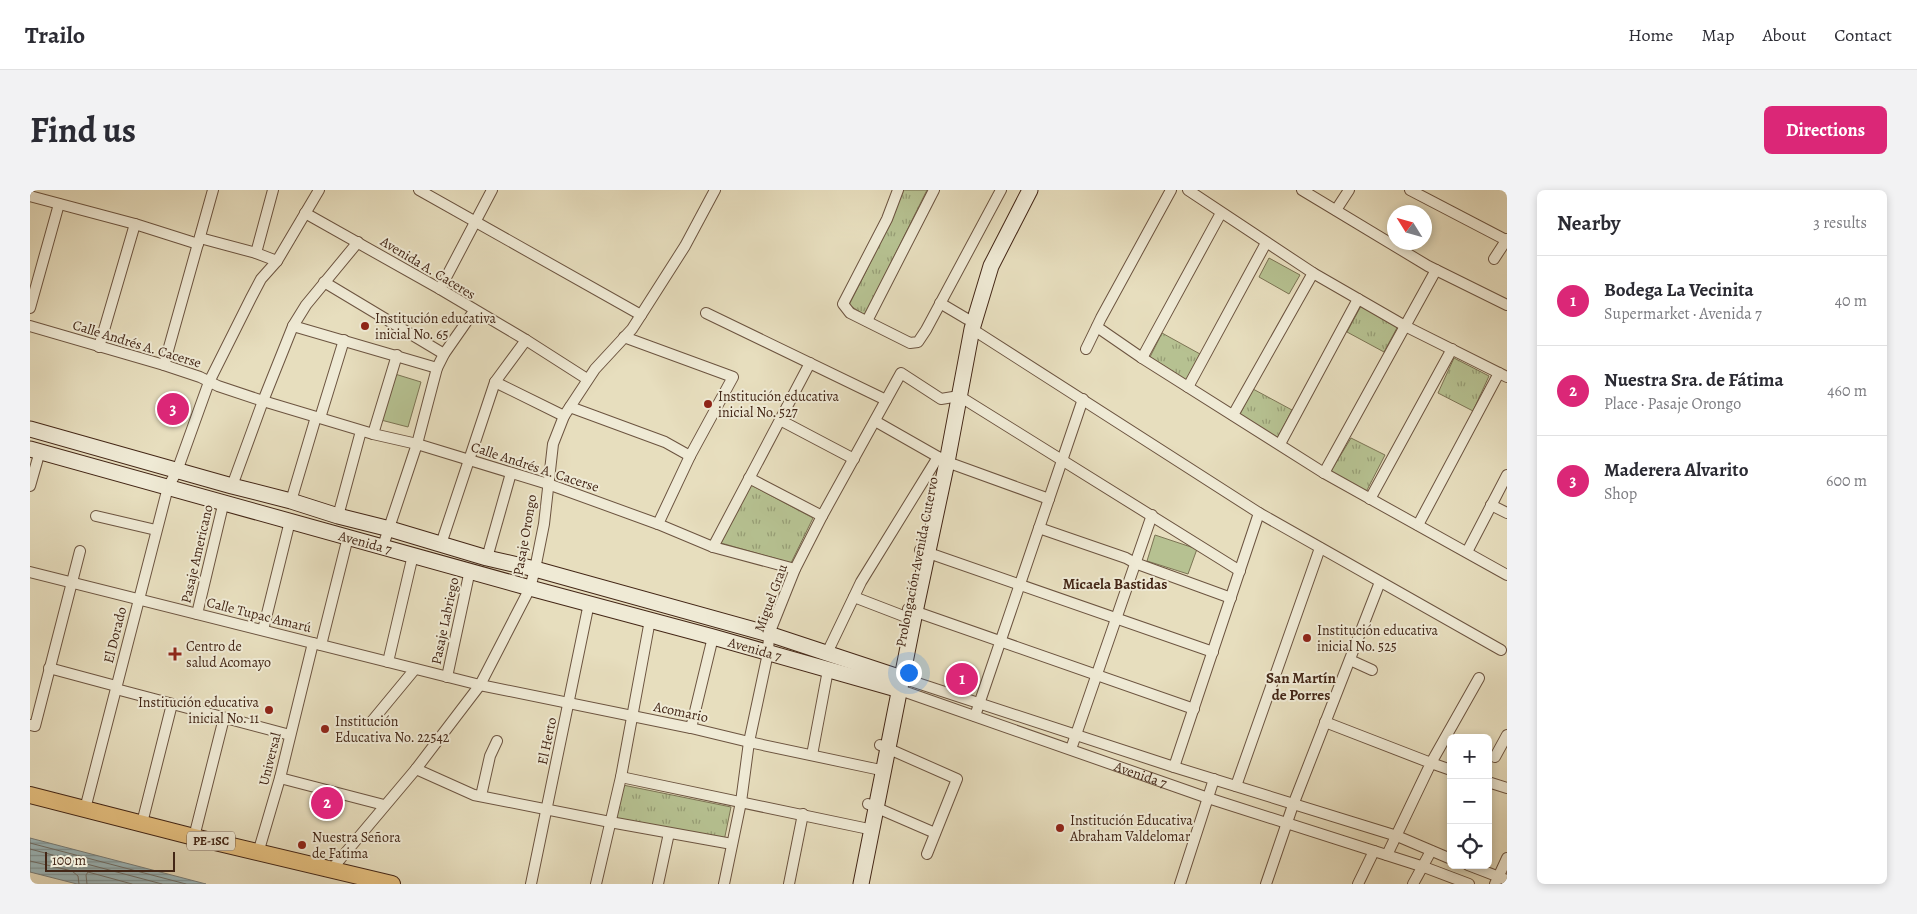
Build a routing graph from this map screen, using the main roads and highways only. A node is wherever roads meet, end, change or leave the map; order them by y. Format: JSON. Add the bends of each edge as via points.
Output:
{"nodes":[{"id":1,"x":30,"y":795,"type":"edge"},
{"id":2,"x":392,"y":884,"type":"edge"}],
"edges":[{"from":1,"to":2,"type":"main road","number":"PE-1SC"}]}
